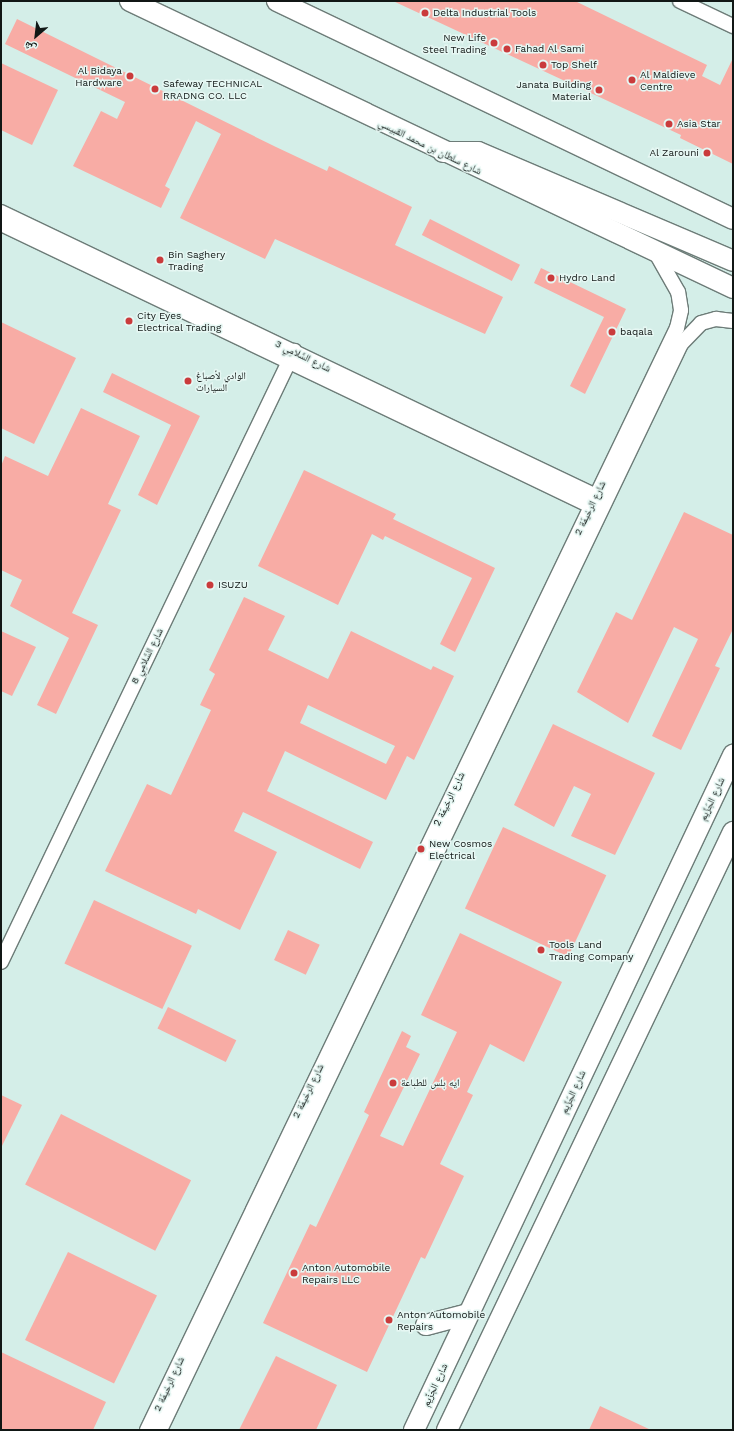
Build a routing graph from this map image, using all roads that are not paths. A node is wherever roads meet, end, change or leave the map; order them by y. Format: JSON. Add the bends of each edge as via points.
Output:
{"nodes":[{"id":1,"x":130,"y":1,"type":"edge"},
{"id":2,"x":277,"y":1,"type":"edge"},
{"id":3,"x":680,"y":1,"type":"edge"},
{"id":4,"x":700,"y":5,"type":"edge"},
{"id":5,"x":733,"y":26,"type":"edge"},
{"id":6,"x":441,"y":152,"type":"junction"},
{"id":7,"x":1,"y":212,"type":"edge"},
{"id":8,"x":733,"y":219,"type":"edge"},
{"id":9,"x":1,"y":224,"type":"edge"},
{"id":10,"x":657,"y":255,"type":"junction"},
{"id":11,"x":733,"y":261,"type":"edge"},
{"id":12,"x":733,"y":288,"type":"edge"},
{"id":13,"x":733,"y":321,"type":"edge"},
{"id":14,"x":291,"y":356,"type":"junction"},
{"id":15,"x":597,"y":502,"type":"junction"},
{"id":16,"x":733,"y":755,"type":"edge"},
{"id":17,"x":733,"y":832,"type":"edge"},
{"id":18,"x":1,"y":962,"type":"edge"},
{"id":19,"x":250,"y":1227,"type":"junction"},
{"id":20,"x":468,"y":1314,"type":"junction"},
{"id":21,"x":426,"y":1325,"type":"dead end"},
{"id":22,"x":147,"y":1430,"type":"edge"},
{"id":23,"x":160,"y":1430,"type":"edge"},
{"id":24,"x":414,"y":1430,"type":"edge"},
{"id":25,"x":446,"y":1430,"type":"edge"}],
"edges":[{"from":1,"to":6,"type":"main road","name":"شارع سلطان بن محمد القبيسي"},
{"from":2,"to":8,"type":"main road"},
{"from":3,"to":4,"type":"street"},
{"from":4,"to":5,"type":"street"},
{"from":6,"to":10,"type":"main road","name":"شارع سلطان بن محمد القبيسي"},
{"from":6,"to":11,"type":"main road","via":[[478,152]]},
{"from":7,"to":14,"type":"street","name":"شارع السَّلامِي 3"},
{"from":9,"to":14,"type":"street","name":"شارع السَّلامِي 3"},
{"from":10,"to":12,"type":"main road","name":"شارع سلطان بن محمد القبيسي"},
{"from":10,"to":15,"type":"street","name":"شارع الرخيمَة 2","via":[[678,292],[680,319]]},
{"from":13,"to":15,"type":"street","name":"شارع الرخيمَة 2","via":[[709,320],[695,326],[684,337]]},
{"from":14,"to":15,"type":"street","name":"شارع السَّلامِي 3"},
{"from":14,"to":18,"type":"street","name":"شارع السَّلامِي 8"},
{"from":15,"to":19,"type":"street","name":"شارع الرخيمَة 2"},
{"from":15,"to":19,"type":"street","name":"شارع الرخيمَة 2","via":[[560,581],[559,595]]},
{"from":16,"to":20,"type":"main road","name":"شارع الجَزِّيم"},
{"from":17,"to":25,"type":"main road"},
{"from":19,"to":22,"type":"street","name":"شارع الرخيمَة 2"},
{"from":19,"to":23,"type":"street","name":"شارع الرخيمَة 2"},
{"from":20,"to":21,"type":"main road"},
{"from":20,"to":24,"type":"main road","name":"شارع الجَزِّيم"}]}
